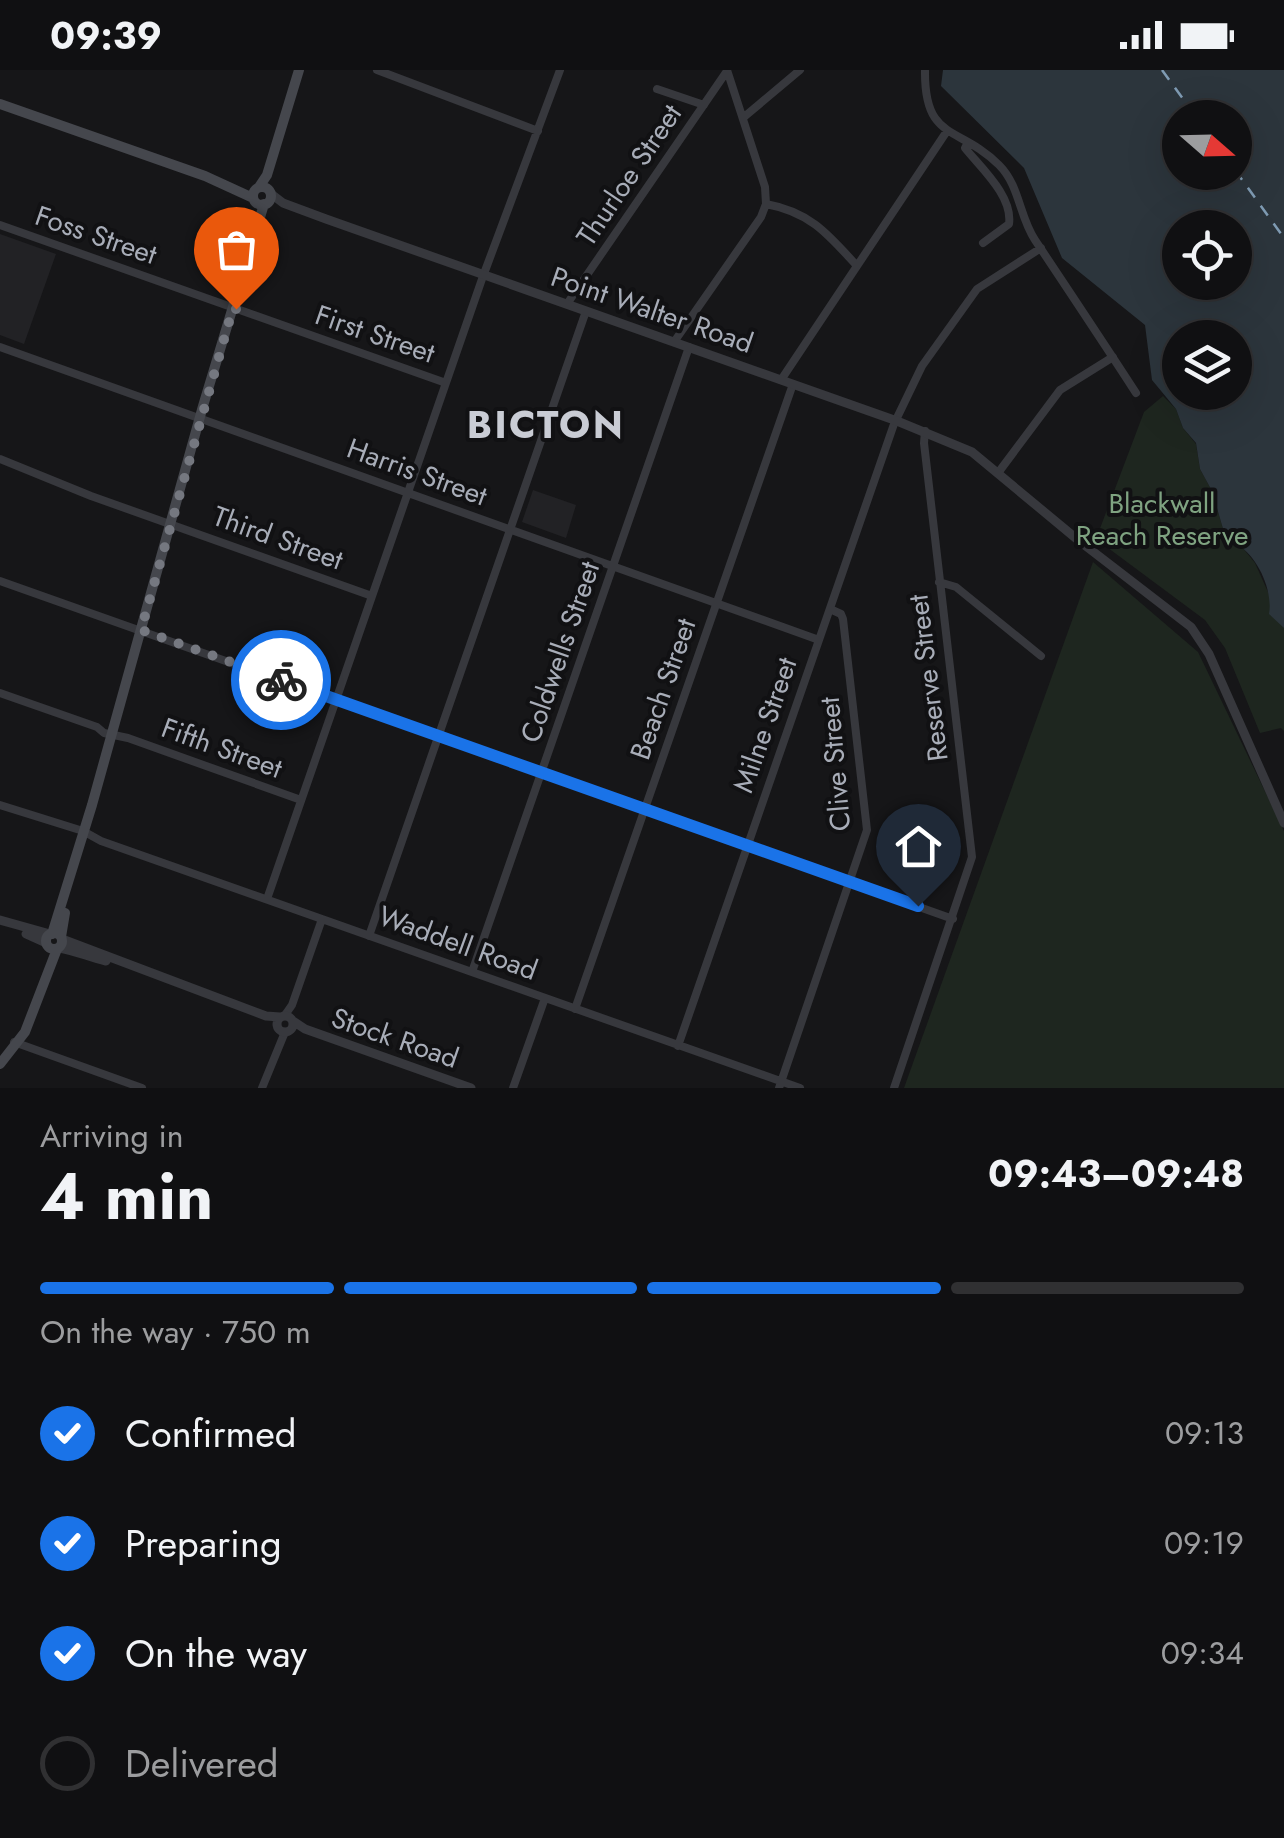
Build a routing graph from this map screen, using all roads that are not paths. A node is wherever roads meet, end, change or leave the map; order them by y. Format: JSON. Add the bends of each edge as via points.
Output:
{"nodes":[{"id":1,"x":297,"y":70,"type":"edge"},
{"id":2,"x":376,"y":70,"type":"edge"},
{"id":3,"x":560,"y":70,"type":"edge"},
{"id":4,"x":800,"y":70,"type":"edge"},
{"id":5,"x":925,"y":70,"type":"edge"},
{"id":6,"x":727,"y":71,"type":"edge"},
{"id":7,"x":657,"y":88,"type":"dead end"},
{"id":8,"x":0,"y":104,"type":"edge"},
{"id":9,"x":704,"y":105,"type":"junction"},
{"id":10,"x":744,"y":117,"type":"junction"},
{"id":11,"x":538,"y":131,"type":"junction"},
{"id":12,"x":947,"y":132,"type":"junction"},
{"id":13,"x":968,"y":142,"type":"junction"},
{"id":14,"x":262,"y":196,"type":"junction"},
{"id":15,"x":766,"y":204,"type":"junction"},
{"id":16,"x":0,"y":225,"type":"edge"},
{"id":17,"x":983,"y":243,"type":"dead end"},
{"id":18,"x":1041,"y":248,"type":"junction"},
{"id":19,"x":857,"y":266,"type":"junction"},
{"id":20,"x":484,"y":275,"type":"junction"},
{"id":21,"x":567,"y":304,"type":"junction"},
{"id":22,"x":231,"y":307,"type":"junction"},
{"id":23,"x":586,"y":311,"type":"junction"},
{"id":24,"x":674,"y":342,"type":"junction"},
{"id":25,"x":0,"y":347,"type":"edge"},
{"id":26,"x":689,"y":347,"type":"junction"},
{"id":27,"x":1113,"y":357,"type":"junction"},
{"id":28,"x":782,"y":380,"type":"junction"},
{"id":29,"x":446,"y":383,"type":"junction"},
{"id":30,"x":793,"y":384,"type":"junction"},
{"id":31,"x":1136,"y":393,"type":"dead end"},
{"id":32,"x":200,"y":418,"type":"junction"},
{"id":33,"x":897,"y":421,"type":"junction"},
{"id":34,"x":925,"y":431,"type":"junction"},
{"id":35,"x":0,"y":459,"type":"edge"},
{"id":36,"x":998,"y":473,"type":"junction"},
{"id":37,"x":408,"y":492,"type":"junction"},
{"id":38,"x":170,"y":524,"type":"junction"},
{"id":39,"x":511,"y":530,"type":"junction"},
{"id":40,"x":614,"y":566,"type":"junction"},
{"id":41,"x":0,"y":581,"type":"edge"},
{"id":42,"x":940,"y":582,"type":"junction"},
{"id":43,"x":372,"y":596,"type":"junction"},
{"id":44,"x":716,"y":604,"type":"junction"},
{"id":45,"x":830,"y":609,"type":"junction"},
{"id":46,"x":141,"y":630,"type":"junction"},
{"id":47,"x":819,"y":640,"type":"junction"},
{"id":48,"x":1041,"y":656,"type":"dead end"},
{"id":49,"x":0,"y":693,"type":"edge"},
{"id":50,"x":336,"y":700,"type":"junction"},
{"id":51,"x":113,"y":732,"type":"junction"},
{"id":52,"x":439,"y":736,"type":"junction"},
{"id":53,"x":542,"y":773,"type":"junction"},
{"id":54,"x":301,"y":800,"type":"junction"},
{"id":55,"x":0,"y":805,"type":"edge"},
{"id":56,"x":644,"y":809,"type":"junction"},
{"id":57,"x":1284,"y":823,"type":"edge"},
{"id":58,"x":84,"y":835,"type":"junction"},
{"id":59,"x":747,"y":846,"type":"junction"},
{"id":60,"x":851,"y":882,"type":"junction"},
{"id":61,"x":266,"y":899,"type":"junction"},
{"id":62,"x":322,"y":919,"type":"junction"},
{"id":63,"x":953,"y":919,"type":"junction"},
{"id":64,"x":0,"y":922,"type":"edge"},
{"id":65,"x":369,"y":936,"type":"junction"},
{"id":66,"x":54,"y":941,"type":"junction"},
{"id":67,"x":472,"y":972,"type":"junction"},
{"id":68,"x":544,"y":998,"type":"junction"},
{"id":69,"x":575,"y":1009,"type":"junction"},
{"id":70,"x":285,"y":1024,"type":"junction"},
{"id":71,"x":16,"y":1043,"type":"junction"},
{"id":72,"x":678,"y":1046,"type":"junction"},
{"id":73,"x":1,"y":1057,"type":"edge"},
{"id":74,"x":105,"y":1075,"type":"junction"},
{"id":75,"x":780,"y":1085,"type":"edge"},
{"id":76,"x":108,"y":1088,"type":"edge"},
{"id":77,"x":142,"y":1088,"type":"edge"},
{"id":78,"x":262,"y":1088,"type":"edge"},
{"id":79,"x":471,"y":1088,"type":"edge"},
{"id":80,"x":513,"y":1088,"type":"edge"},
{"id":81,"x":800,"y":1088,"type":"edge"},
{"id":82,"x":894,"y":1088,"type":"edge"}],
"edges":[{"from":1,"to":14,"type":"main road"},
{"from":2,"to":11,"type":"street"},
{"from":3,"to":11,"type":"street"},
{"from":4,"to":10,"type":"street"},
{"from":5,"to":12,"type":"street","via":[[925,98]]},
{"from":6,"to":9,"type":"street","name":"Thurloe Street"},
{"from":6,"to":10,"type":"street"},
{"from":7,"to":9,"type":"street"},
{"from":8,"to":14,"type":"main road","name":"Point Walter Road"},
{"from":9,"to":21,"type":"street","name":"Thurloe Street"},
{"from":10,"to":15,"type":"street"},
{"from":11,"to":20,"type":"street"},
{"from":12,"to":13,"type":"street"},
{"from":12,"to":19,"type":"street"},
{"from":13,"to":17,"type":"street","via":[[964,148],[1010,214],[1010,224]]},
{"from":13,"to":18,"type":"street","via":[[1014,185]]},
{"from":14,"to":20,"type":"street","name":"Point Walter Road"},
{"from":14,"to":22,"type":"main road"},
{"from":15,"to":19,"type":"street","via":[[803,214]]},
{"from":15,"to":24,"type":"street"},
{"from":16,"to":22,"type":"street","name":"Foss Street"},
{"from":18,"to":27,"type":"street"},
{"from":18,"to":33,"type":"street","name":"Milne Street","via":[[977,288],[922,366]]},
{"from":19,"to":28,"type":"street"},
{"from":20,"to":21,"type":"street","name":"Point Walter Road"},
{"from":20,"to":29,"type":"street"},
{"from":21,"to":23,"type":"street","name":"Point Walter Road"},
{"from":22,"to":29,"type":"street","name":"First Street"},
{"from":22,"to":32,"type":"main road"},
{"from":23,"to":24,"type":"street","name":"Point Walter Road"},
{"from":23,"to":39,"type":"street"},
{"from":24,"to":26,"type":"street","name":"Point Walter Road"},
{"from":25,"to":32,"type":"street","name":"Harris Street"},
{"from":26,"to":28,"type":"street","name":"Point Walter Road"},
{"from":26,"to":40,"type":"street","name":"Coldwells Street"},
{"from":27,"to":31,"type":"street"},
{"from":27,"to":36,"type":"street","via":[[1060,390]]},
{"from":28,"to":30,"type":"street","name":"Point Walter Road"},
{"from":29,"to":37,"type":"street"},
{"from":30,"to":33,"type":"street","name":"Point Walter Road"},
{"from":30,"to":44,"type":"street","name":"Beach Street"},
{"from":32,"to":37,"type":"street","name":"Harris Street"},
{"from":32,"to":38,"type":"main road"},
{"from":33,"to":34,"type":"street","name":"Point Walter Road"},
{"from":33,"to":45,"type":"street","name":"Milne Street"},
{"from":34,"to":36,"type":"street","name":"Point Walter Road","via":[[962,446]]},
{"from":34,"to":42,"type":"street","name":"Reserve Street"},
{"from":35,"to":38,"type":"street","name":"Third Street"},
{"from":36,"to":57,"type":"street","name":"Point Walter Road","via":[[1191,627]]},
{"from":37,"to":39,"type":"street","name":"Harris Street"},
{"from":37,"to":43,"type":"street"},
{"from":38,"to":43,"type":"street","name":"Third Street"},
{"from":38,"to":46,"type":"main road"},
{"from":39,"to":40,"type":"street","name":"Harris Street"},
{"from":39,"to":52,"type":"street"},
{"from":40,"to":44,"type":"street","name":"Harris Street"},
{"from":40,"to":53,"type":"street","name":"Coldwells Street"},
{"from":41,"to":46,"type":"street"},
{"from":42,"to":48,"type":"street","via":[[956,587]]},
{"from":42,"to":63,"type":"street","name":"Reserve Street","via":[[972,857]]},
{"from":43,"to":50,"type":"street"},
{"from":44,"to":47,"type":"street","name":"Harris Street"},
{"from":44,"to":56,"type":"street","name":"Beach Street"},
{"from":45,"to":47,"type":"street","name":"Milne Street"},
{"from":45,"to":60,"type":"street","name":"Clive Street","via":[[844,619],[868,820]]},
{"from":46,"to":50,"type":"street"},
{"from":46,"to":51,"type":"main road"},
{"from":47,"to":59,"type":"street","name":"Milne Street"},
{"from":49,"to":51,"type":"street","name":"Fifth Street"},
{"from":50,"to":52,"type":"street"},
{"from":50,"to":54,"type":"street"},
{"from":51,"to":54,"type":"street","name":"Fifth Street"},
{"from":51,"to":58,"type":"main road"},
{"from":52,"to":53,"type":"street"},
{"from":52,"to":65,"type":"street"},
{"from":53,"to":56,"type":"street"},
{"from":53,"to":67,"type":"street","name":"Coldwells Street"},
{"from":54,"to":61,"type":"street"},
{"from":55,"to":58,"type":"street","name":"Waddell Road"},
{"from":56,"to":59,"type":"street"},
{"from":56,"to":69,"type":"street","name":"Beach Street"},
{"from":58,"to":61,"type":"street","name":"Waddell Road"},
{"from":58,"to":66,"type":"main road"},
{"from":59,"to":60,"type":"street"},
{"from":59,"to":72,"type":"street","name":"Milne Street"},
{"from":60,"to":63,"type":"street"},
{"from":60,"to":75,"type":"street","name":"Clive Street"},
{"from":61,"to":62,"type":"street","name":"Waddell Road"},
{"from":62,"to":65,"type":"street","name":"Waddell Road"},
{"from":62,"to":70,"type":"street"},
{"from":63,"to":82,"type":"street","name":"Reserve Street"},
{"from":64,"to":66,"type":"street","name":"Stock Road"},
{"from":65,"to":67,"type":"street","name":"Waddell Road"},
{"from":66,"to":70,"type":"street","name":"Stock Road"},
{"from":66,"to":71,"type":"main road"},
{"from":67,"to":68,"type":"street","name":"Waddell Road"},
{"from":68,"to":69,"type":"street","name":"Waddell Road"},
{"from":68,"to":80,"type":"street"},
{"from":69,"to":72,"type":"street","name":"Waddell Road"},
{"from":70,"to":78,"type":"street"},
{"from":70,"to":79,"type":"street","name":"Stock Road"},
{"from":71,"to":73,"type":"main road"},
{"from":71,"to":74,"type":"street"},
{"from":72,"to":75,"type":"street","name":"Waddell Road"},
{"from":74,"to":76,"type":"street"},
{"from":74,"to":77,"type":"street"},
{"from":75,"to":81,"type":"street","name":"Waddell Road"}]}
